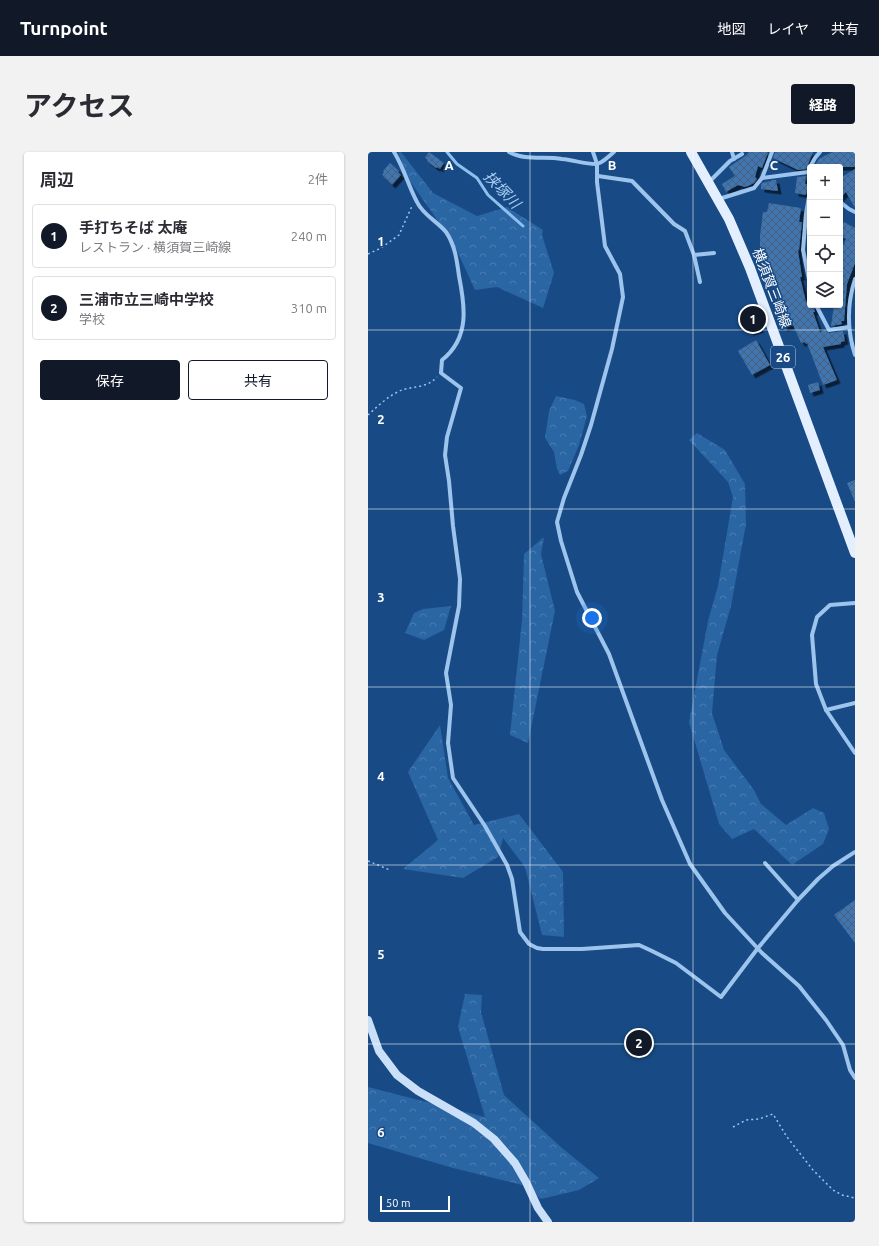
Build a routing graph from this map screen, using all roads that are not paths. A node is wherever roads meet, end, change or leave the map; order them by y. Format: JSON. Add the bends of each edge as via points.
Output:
{"nodes":[{"id":1,"x":394,"y":152,"type":"edge"},
{"id":2,"x":510,"y":152,"type":"edge"},
{"id":3,"x":593,"y":152,"type":"edge"},
{"id":4,"x":614,"y":152,"type":"edge"},
{"id":5,"x":691,"y":152,"type":"edge"},
{"id":6,"x":732,"y":152,"type":"edge"},
{"id":7,"x":772,"y":152,"type":"edge"},
{"id":8,"x":820,"y":152,"type":"edge"},
{"id":9,"x":742,"y":154,"type":"dead end"},
{"id":10,"x":734,"y":159,"type":"junction"},
{"id":11,"x":597,"y":164,"type":"junction"},
{"id":12,"x":812,"y":164,"type":"edge"},
{"id":13,"x":807,"y":174,"type":"edge"},
{"id":14,"x":598,"y":176,"type":"junction"},
{"id":15,"x":762,"y":178,"type":"junction"},
{"id":16,"x":709,"y":182,"type":"junction"},
{"id":17,"x":718,"y":199,"type":"junction"},
{"id":18,"x":808,"y":200,"type":"edge"},
{"id":19,"x":843,"y":204,"type":"edge"},
{"id":20,"x":855,"y":212,"type":"edge"},
{"id":21,"x":714,"y":253,"type":"dead end"},
{"id":22,"x":694,"y":255,"type":"junction"},
{"id":23,"x":808,"y":272,"type":"edge"},
{"id":24,"x":855,"y":279,"type":"edge"},
{"id":25,"x":700,"y":282,"type":"dead end"},
{"id":26,"x":818,"y":308,"type":"edge"},
{"id":27,"x":849,"y":327,"type":"junction"},
{"id":28,"x":855,"y":355,"type":"edge"},
{"id":29,"x":855,"y":553,"type":"edge"},
{"id":30,"x":855,"y":603,"type":"edge"},
{"id":31,"x":855,"y":703,"type":"edge"},
{"id":32,"x":826,"y":710,"type":"junction"},
{"id":33,"x":855,"y":753,"type":"edge"},
{"id":34,"x":855,"y":852,"type":"edge"},
{"id":35,"x":765,"y":863,"type":"dead end"},
{"id":36,"x":798,"y":900,"type":"junction"},
{"id":37,"x":758,"y":948,"type":"junction"},
{"id":38,"x":368,"y":1020,"type":"edge"},
{"id":39,"x":853,"y":1069,"type":"edge"},
{"id":40,"x":855,"y":1078,"type":"edge"},
{"id":41,"x":548,"y":1222,"type":"edge"}],
"edges":[{"from":1,"to":37,"type":"street","via":[[416,202],[451,241],[456,255],[464,304],[458,342],[451,353],[442,360],[441,373],[461,388],[447,437],[445,455],[460,578],[459,606],[446,673],[451,706],[448,743],[453,778],[507,865],[512,879],[520,932],[529,944],[543,949],[638,945],[676,963],[721,997]]},
{"from":2,"to":11,"type":"street","via":[[525,157],[560,158]]},
{"from":3,"to":11,"type":"street"},
{"from":4,"to":11,"type":"street"},
{"from":5,"to":16,"type":"main road","name":"横須賀三崎線","number":"26"},
{"from":6,"to":10,"type":"street"},
{"from":7,"to":15,"type":"street"},
{"from":8,"to":12,"type":"street"},
{"from":9,"to":10,"type":"street"},
{"from":10,"to":16,"type":"street"},
{"from":11,"to":14,"type":"street"},
{"from":13,"to":15,"type":"street"},
{"from":14,"to":22,"type":"street","via":[[632,181],[674,224],[685,231]]},
{"from":14,"to":37,"type":"street","via":[[605,246],[620,274],[623,297],[591,425],[557,522],[577,592],[609,654],[662,800],[690,864],[725,913]]},
{"from":15,"to":17,"type":"street","via":[[754,188]]},
{"from":16,"to":17,"type":"main road","name":"横須賀三崎線","number":"26"},
{"from":17,"to":29,"type":"main road","name":"横須賀三崎線","number":"26","via":[[750,268]]},
{"from":18,"to":23,"type":"street","via":[[803,250]]},
{"from":19,"to":20,"type":"street"},
{"from":21,"to":22,"type":"street"},
{"from":22,"to":25,"type":"street"},
{"from":24,"to":27,"type":"street","via":[[849,304]]},
{"from":26,"to":27,"type":"street","via":[[829,330]]},
{"from":27,"to":28,"type":"street"},
{"from":30,"to":32,"type":"street","via":[[830,604],[817,617],[812,635],[816,684]]},
{"from":31,"to":32,"type":"street"},
{"from":32,"to":33,"type":"street"},
{"from":34,"to":36,"type":"street","via":[[833,866]]},
{"from":35,"to":36,"type":"street"},
{"from":36,"to":37,"type":"street"},
{"from":37,"to":39,"type":"street","via":[[799,986],[826,1020],[843,1045]]},
{"from":38,"to":41,"type":"street","via":[[379,1051],[397,1075],[418,1091],[474,1123],[494,1139],[515,1163]]},
{"from":39,"to":40,"type":"street"}]}
